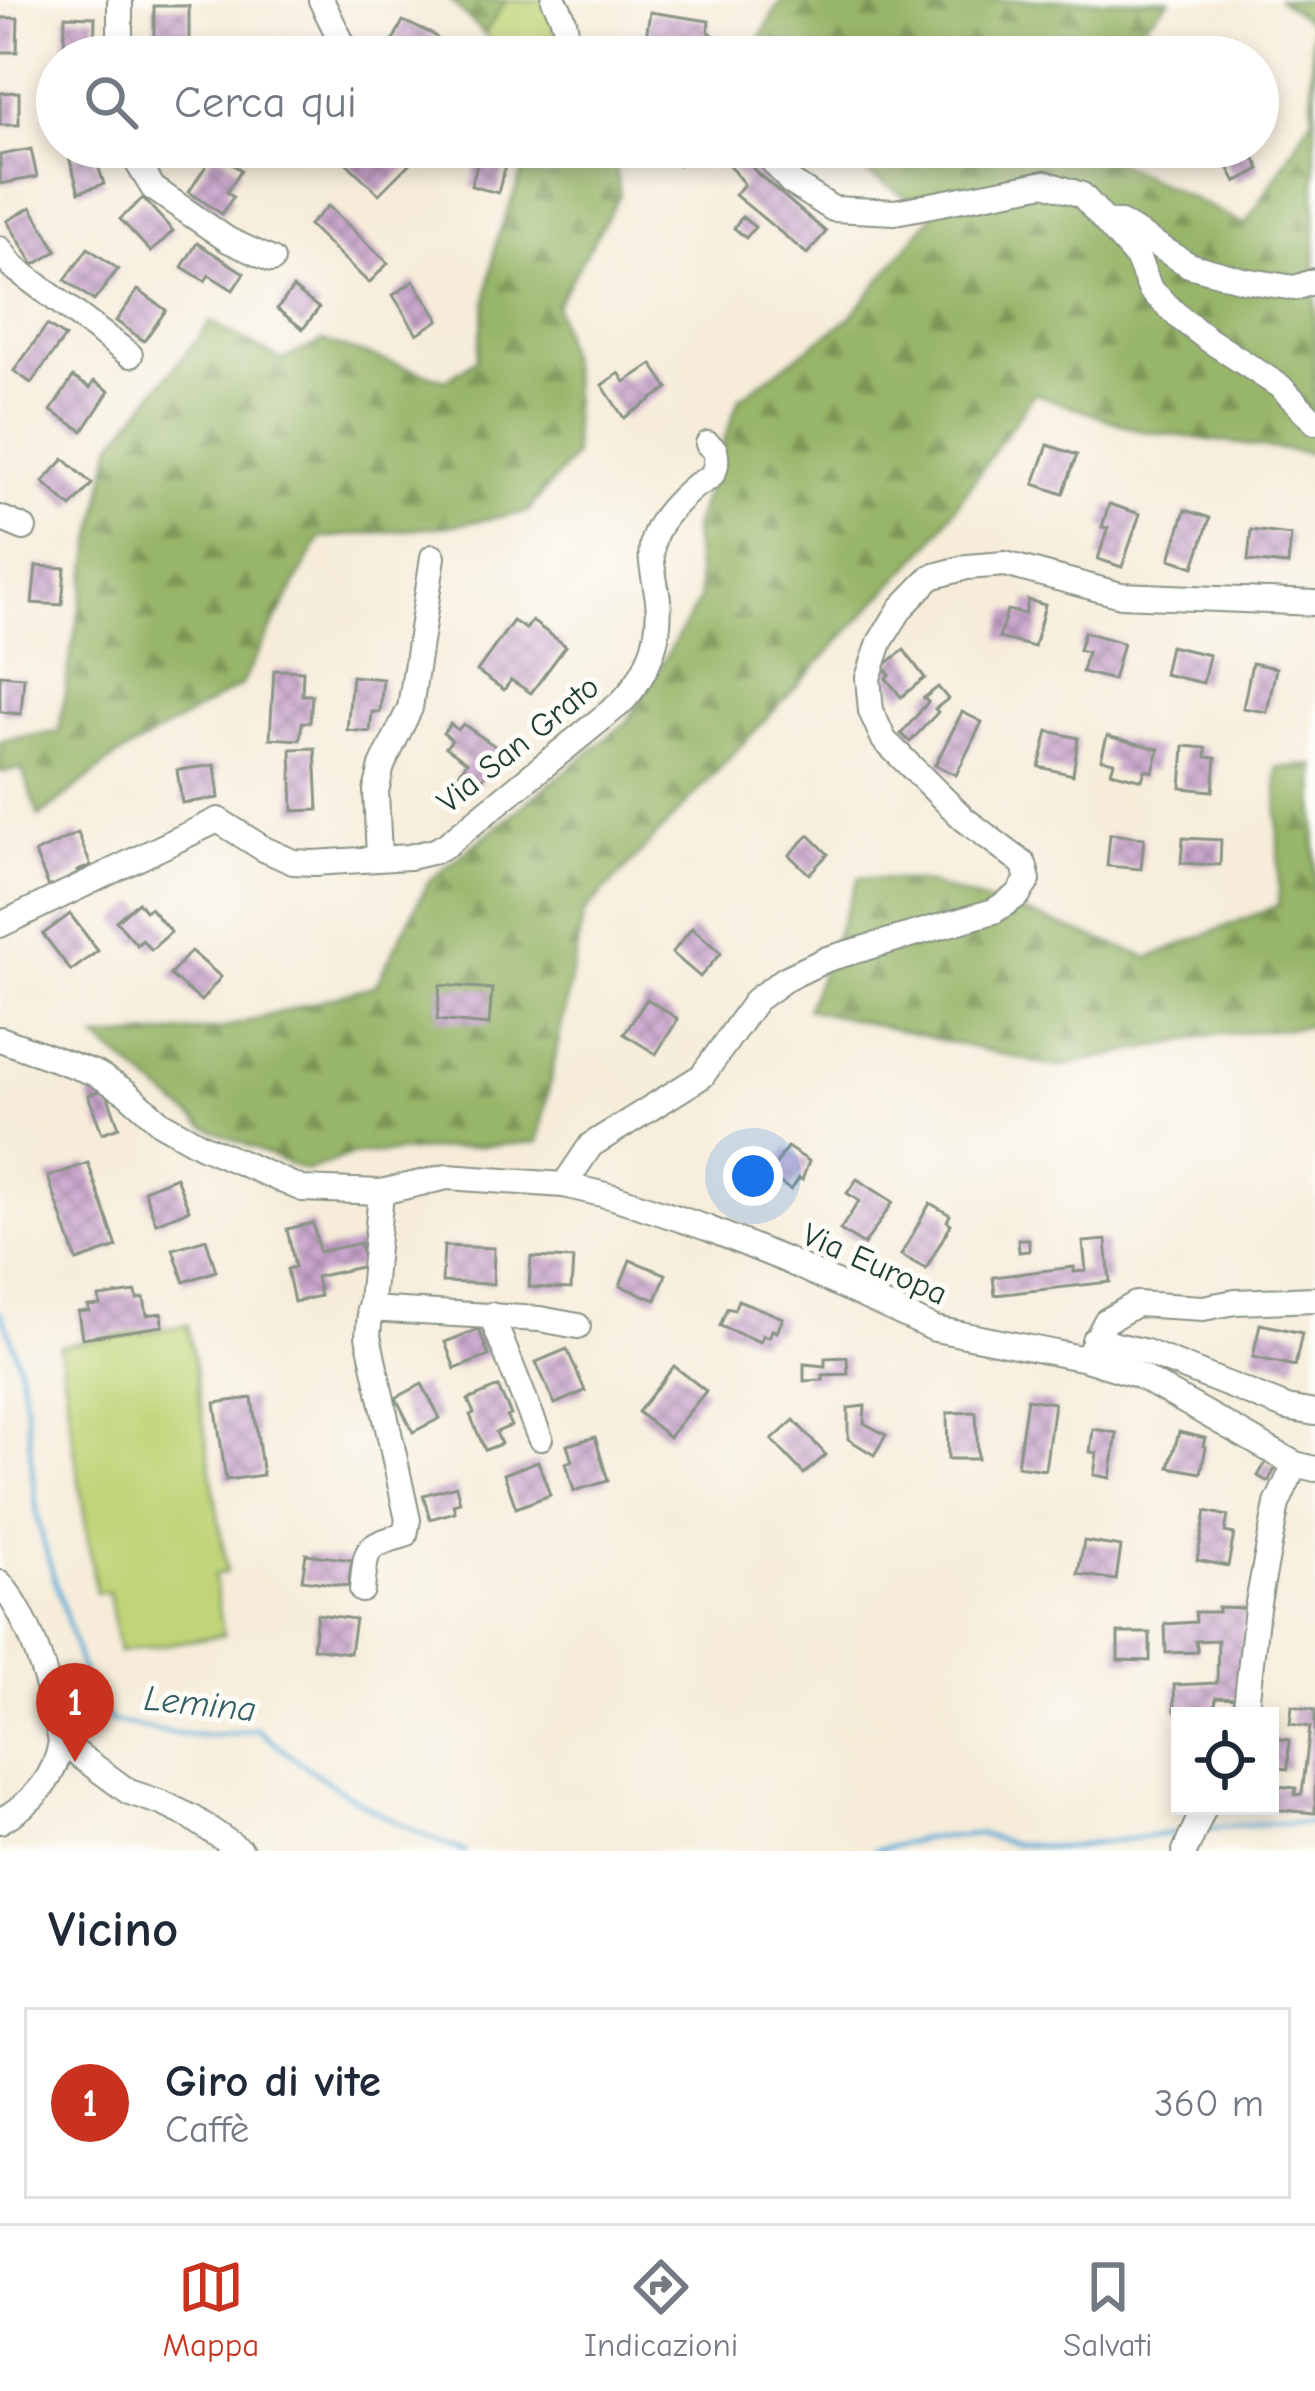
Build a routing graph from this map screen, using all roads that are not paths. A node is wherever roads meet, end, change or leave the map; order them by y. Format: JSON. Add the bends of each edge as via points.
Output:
{"nodes":[{"id":1,"x":120,"y":0,"type":"edge"},
{"id":2,"x":321,"y":0,"type":"edge"},
{"id":3,"x":554,"y":0,"type":"edge"},
{"id":4,"x":120,"y":36,"type":"edge"},
{"id":5,"x":339,"y":36,"type":"edge"},
{"id":6,"x":565,"y":36,"type":"edge"},
{"id":7,"x":141,"y":168,"type":"edge"},
{"id":8,"x":779,"y":168,"type":"edge"},
{"id":9,"x":1105,"y":223,"type":"junction"},
{"id":10,"x":0,"y":249,"type":"edge"},
{"id":11,"x":272,"y":260,"type":"dead end"},
{"id":12,"x":1315,"y":281,"type":"edge"},
{"id":13,"x":130,"y":355,"type":"dead end"},
{"id":14,"x":1315,"y":422,"type":"edge"},
{"id":15,"x":708,"y":444,"type":"dead end"},
{"id":16,"x":0,"y":518,"type":"edge"},
{"id":17,"x":24,"y":527,"type":"dead end"},
{"id":18,"x":433,"y":557,"type":"dead end"},
{"id":19,"x":1315,"y":603,"type":"edge"},
{"id":20,"x":379,"y":857,"type":"junction"},
{"id":21,"x":0,"y":925,"type":"edge"},
{"id":22,"x":0,"y":1039,"type":"edge"},
{"id":23,"x":564,"y":1185,"type":"junction"},
{"id":24,"x":381,"y":1192,"type":"junction"},
{"id":25,"x":1315,"y":1299,"type":"edge"},
{"id":26,"x":369,"y":1309,"type":"junction"},
{"id":27,"x":491,"y":1315,"type":"junction"},
{"id":28,"x":578,"y":1326,"type":"dead end"},
{"id":29,"x":1090,"y":1350,"type":"junction"},
{"id":30,"x":1315,"y":1414,"type":"edge"},
{"id":31,"x":540,"y":1438,"type":"dead end"},
{"id":32,"x":1305,"y":1466,"type":"edge"},
{"id":33,"x":0,"y":1583,"type":"edge"},
{"id":34,"x":362,"y":1590,"type":"dead end"},
{"id":35,"x":1246,"y":1707,"type":"edge"},
{"id":36,"x":61,"y":1742,"type":"junction"},
{"id":37,"x":1200,"y":1815,"type":"edge"},
{"id":38,"x":0,"y":1821,"type":"edge"},
{"id":39,"x":241,"y":1851,"type":"edge"},
{"id":40,"x":1185,"y":1851,"type":"edge"}],
"edges":[{"from":1,"to":4,"type":"street"},
{"from":2,"to":5,"type":"street"},
{"from":3,"to":6,"type":"street"},
{"from":7,"to":11,"type":"street","via":[[154,188]]},
{"from":8,"to":9,"type":"street","via":[[833,209],[895,212],[1046,183],[1082,195]]},
{"from":9,"to":12,"type":"street","via":[[1120,223],[1207,270],[1295,288]]},
{"from":9,"to":14,"type":"street","via":[[1180,318],[1281,387]]},
{"from":10,"to":13,"type":"street"},
{"from":15,"to":20,"type":"street","name":"Via San Grato","via":[[716,450],[712,475],[670,511],[650,547],[656,638],[629,694],[446,845]]},
{"from":16,"to":17,"type":"street"},
{"from":18,"to":20,"type":"street","via":[[410,708],[376,791]]},
{"from":19,"to":23,"type":"street","via":[[1120,596],[1005,564],[932,577],[880,642],[868,678],[871,711],[884,740],[964,819],[1024,864],[1028,880],[994,911],[827,959],[785,979],[756,1000],[702,1076],[591,1145]]},
{"from":20,"to":21,"type":"street","name":"Via San Grato","via":[[292,862],[218,820]]},
{"from":22,"to":24,"type":"street","name":"Via Europa","via":[[97,1074],[161,1123],[302,1189]]},
{"from":23,"to":24,"type":"street","name":"Via Europa","via":[[447,1177]]},
{"from":23,"to":29,"type":"street","name":"Via Europa","via":[[706,1228],[935,1329]]},
{"from":24,"to":26,"type":"street"},
{"from":25,"to":29,"type":"street","via":[[1136,1304],[1106,1321]]},
{"from":26,"to":27,"type":"street"},
{"from":26,"to":34,"type":"street","via":[[373,1366],[408,1520],[405,1535],[367,1552]]},
{"from":27,"to":28,"type":"street"},
{"from":27,"to":31,"type":"street"},
{"from":29,"to":30,"type":"street","via":[[1146,1352]]},
{"from":29,"to":32,"type":"street","name":"Via Europa"},
{"from":32,"to":35,"type":"street","via":[[1277,1504]]},
{"from":33,"to":36,"type":"street","via":[[38,1654]]},
{"from":36,"to":38,"type":"street","via":[[43,1789]]},
{"from":36,"to":39,"type":"street","via":[[129,1792],[193,1818]]},
{"from":37,"to":40,"type":"street"}]}
